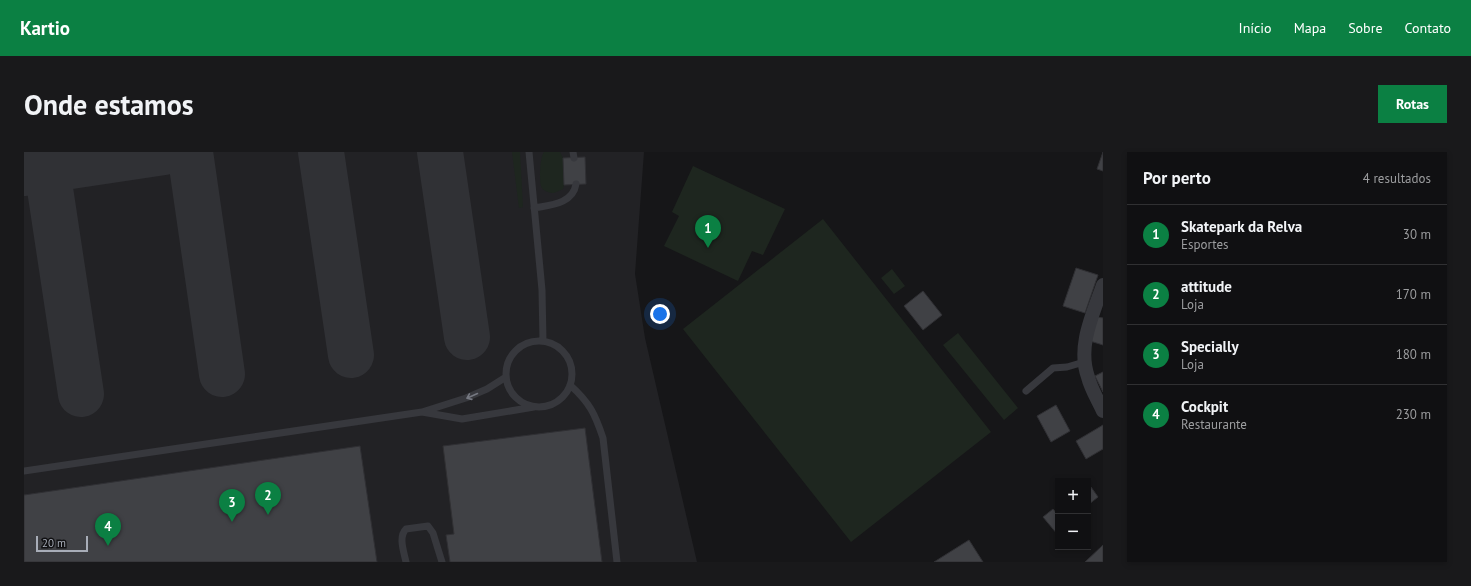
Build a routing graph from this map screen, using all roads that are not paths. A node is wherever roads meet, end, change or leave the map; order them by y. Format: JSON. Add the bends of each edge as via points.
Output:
{"nodes":[{"id":1,"x":529,"y":152,"type":"edge"},
{"id":2,"x":576,"y":184,"type":"dead end"},
{"id":3,"x":534,"y":208,"type":"junction"},
{"id":4,"x":1103,"y":285,"type":"edge"},
{"id":5,"x":543,"y":340,"type":"junction"},
{"id":6,"x":1084,"y":362,"type":"junction"},
{"id":7,"x":506,"y":377,"type":"junction"},
{"id":8,"x":570,"y":385,"type":"junction"},
{"id":9,"x":1026,"y":391,"type":"dead end"},
{"id":10,"x":535,"y":407,"type":"junction"},
{"id":11,"x":1103,"y":411,"type":"edge"},
{"id":12,"x":422,"y":412,"type":"junction"},
{"id":13,"x":24,"y":471,"type":"edge"},
{"id":14,"x":406,"y":562,"type":"edge"},
{"id":15,"x":442,"y":562,"type":"edge"},
{"id":16,"x":617,"y":562,"type":"edge"}],
"edges":[{"from":1,"to":3,"type":"lane"},
{"from":2,"to":3,"type":"lane","via":[[570,198]]},
{"from":3,"to":5,"type":"lane","via":[[542,290]]},
{"from":4,"to":6,"type":"street","via":[[1086,336]]},
{"from":5,"to":7,"type":"lane","via":[[528,342],[516,350],[508,362]]},
{"from":5,"to":8,"type":"lane","via":[[557,346],[567,356],[572,370]]},
{"from":6,"to":9,"type":"lane","via":[[1053,368]]},
{"from":6,"to":11,"type":"street","via":[[1087,377]]},
{"from":7,"to":10,"type":"lane","via":[[510,391],[521,402]]},
{"from":7,"to":12,"type":"lane","one_way":true,"via":[[466,398]]},
{"from":8,"to":10,"type":"lane","via":[[562,398],[550,405]]},
{"from":8,"to":16,"type":"lane","via":[[590,407],[603,438]]},
{"from":10,"to":12,"type":"lane","via":[[462,419]]},
{"from":12,"to":13,"type":"lane"},
{"from":14,"to":15,"type":"lane","via":[[402,540],[404,532],[406,529],[428,526],[433,533]]}]}
